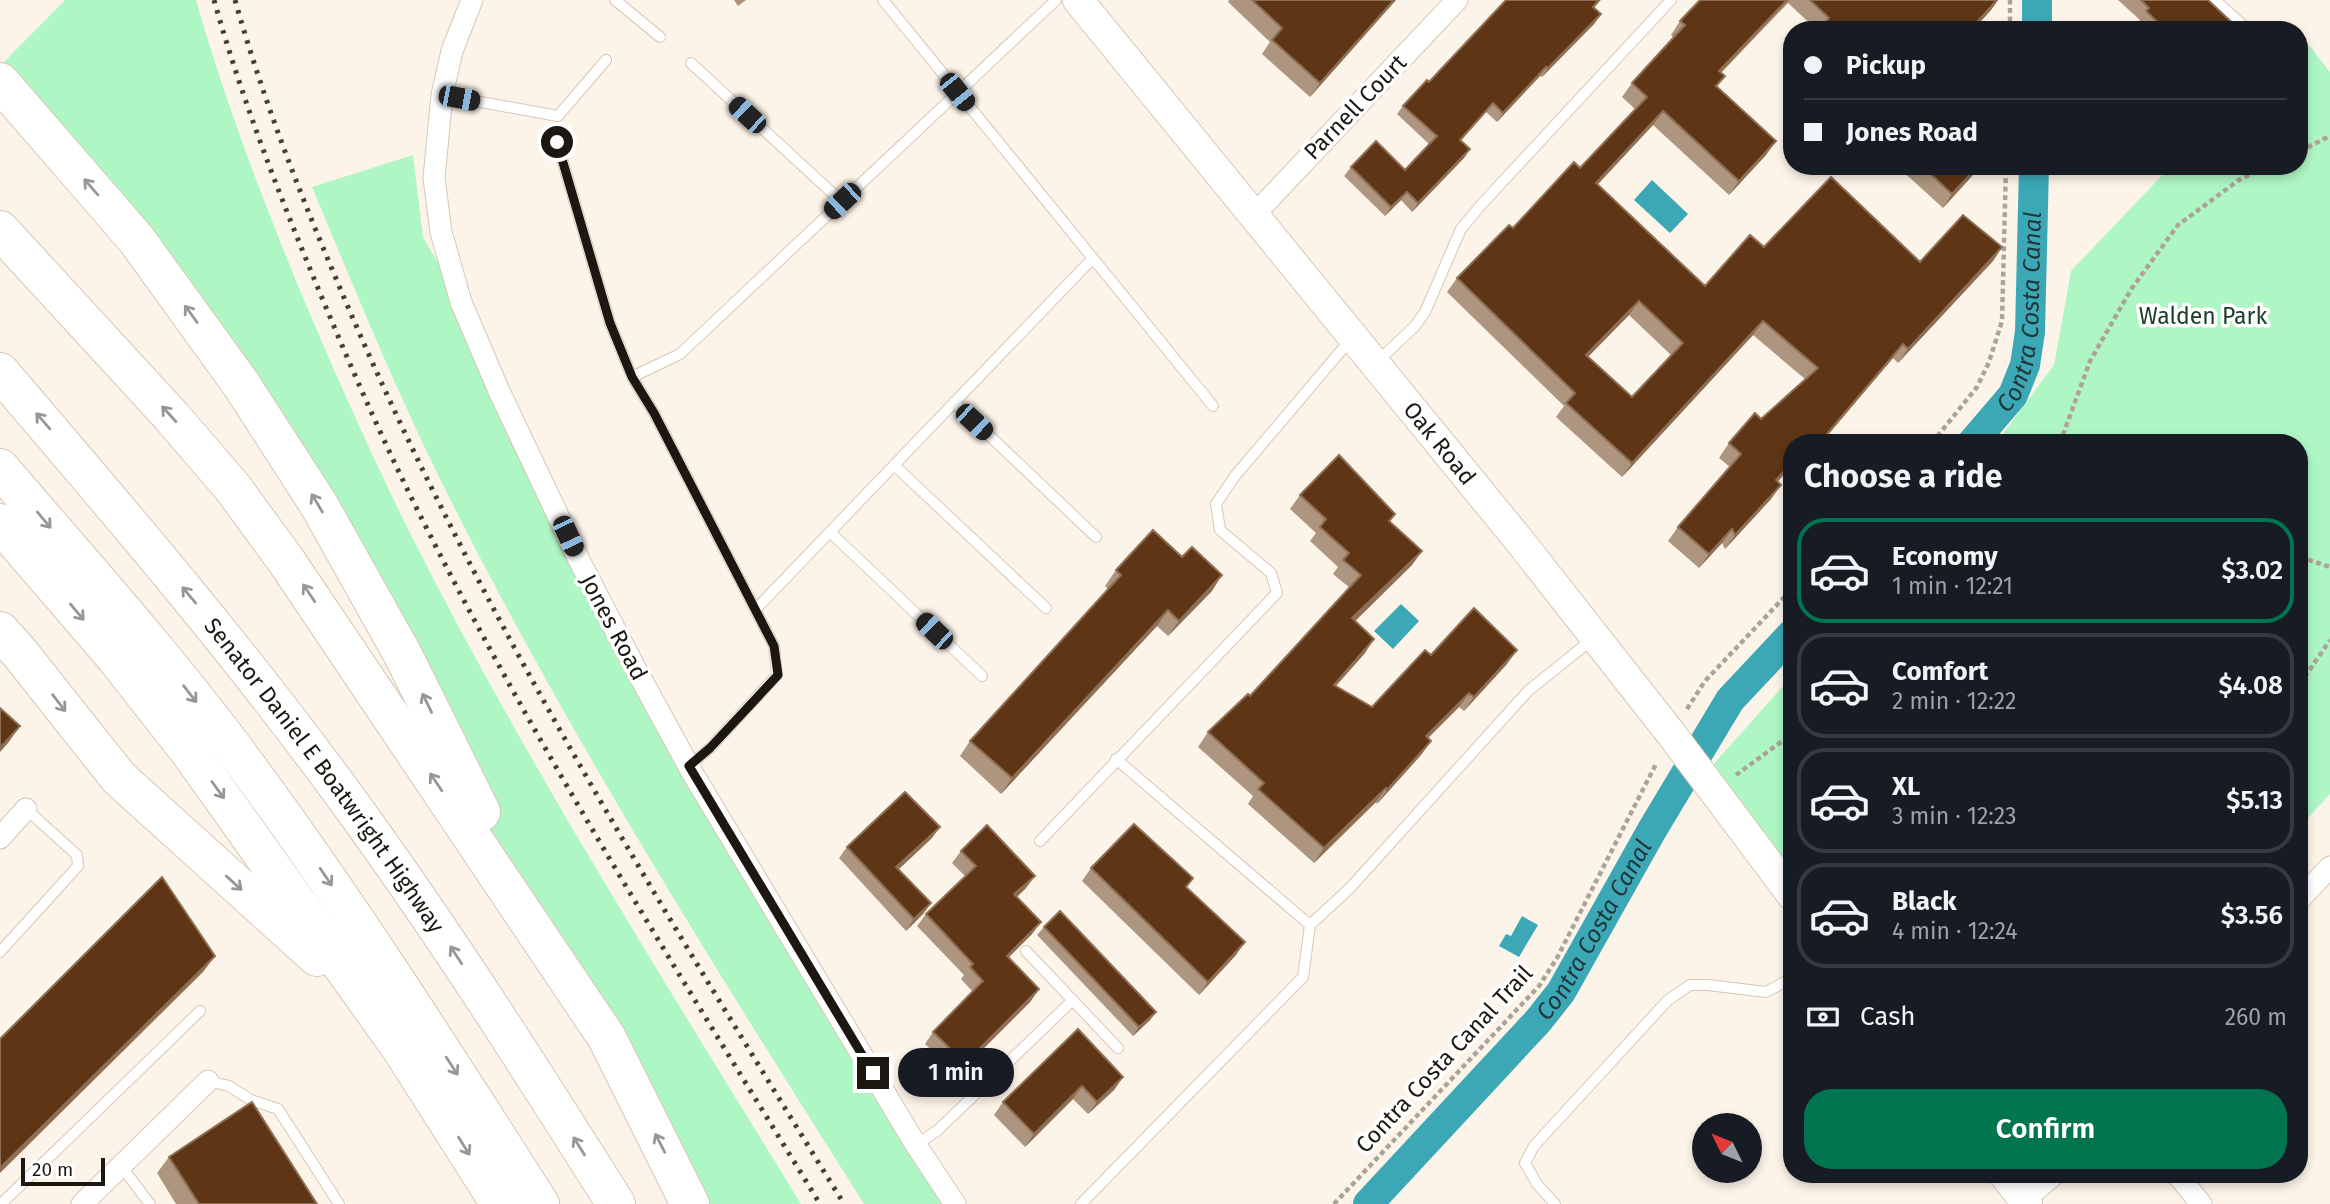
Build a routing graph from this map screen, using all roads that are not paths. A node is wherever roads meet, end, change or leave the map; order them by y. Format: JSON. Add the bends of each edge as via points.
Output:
{"nodes":[{"id":1,"x":472,"y":0,"type":"edge"},
{"id":2,"x":615,"y":0,"type":"edge"},
{"id":3,"x":883,"y":0,"type":"edge"},
{"id":4,"x":1056,"y":0,"type":"edge"},
{"id":5,"x":1078,"y":0,"type":"edge"},
{"id":6,"x":1457,"y":0,"type":"edge"},
{"id":7,"x":1671,"y":0,"type":"edge"},
{"id":8,"x":2215,"y":0,"type":"edge"},
{"id":9,"x":2238,"y":21,"type":"edge"},
{"id":10,"x":660,"y":37,"type":"dead end"},
{"id":11,"x":606,"y":60,"type":"dead end"},
{"id":12,"x":691,"y":63,"type":"dead end"},
{"id":13,"x":0,"y":82,"type":"edge"},
{"id":14,"x":957,"y":92,"type":"junction"},
{"id":15,"x":442,"y":94,"type":"junction"},
{"id":16,"x":557,"y":142,"type":"dead end"},
{"id":17,"x":842,"y":201,"type":"junction"},
{"id":18,"x":1254,"y":215,"type":"junction"},
{"id":19,"x":0,"y":230,"type":"edge"},
{"id":20,"x":1093,"y":258,"type":"junction"},
{"id":21,"x":1353,"y":337,"type":"junction"},
{"id":22,"x":1375,"y":364,"type":"junction"},
{"id":23,"x":0,"y":372,"type":"edge"},
{"id":24,"x":632,"y":377,"type":"junction"},
{"id":25,"x":954,"y":402,"type":"junction"},
{"id":26,"x":1213,"y":406,"type":"dead end"},
{"id":27,"x":894,"y":465,"type":"junction"},
{"id":28,"x":0,"y":468,"type":"edge"},
{"id":29,"x":0,"y":523,"type":"edge"},
{"id":30,"x":830,"y":532,"type":"junction"},
{"id":31,"x":1096,"y":537,"type":"dead end"},
{"id":32,"x":1046,"y":608,"type":"dead end"},
{"id":33,"x":755,"y":610,"type":"junction"},
{"id":34,"x":0,"y":631,"type":"edge"},
{"id":35,"x":1595,"y":637,"type":"junction"},
{"id":36,"x":982,"y":676,"type":"dead end"},
{"id":37,"x":1116,"y":759,"type":"junction"},
{"id":38,"x":689,"y":766,"type":"junction"},
{"id":39,"x":26,"y":809,"type":"joint"},
{"id":40,"x":0,"y":838,"type":"edge"},
{"id":41,"x":1040,"y":841,"type":"dead end"},
{"id":42,"x":2330,"y":867,"type":"edge"},
{"id":43,"x":1783,"y":883,"type":"edge"},
{"id":44,"x":2308,"y":890,"type":"edge"},
{"id":45,"x":1310,"y":925,"type":"junction"},
{"id":46,"x":543,"y":940,"type":"junction"},
{"id":47,"x":1026,"y":951,"type":"edge"},
{"id":48,"x":0,"y":952,"type":"edge"},
{"id":49,"x":1783,"y":983,"type":"edge"},
{"id":50,"x":1073,"y":1000,"type":"junction"},
{"id":51,"x":372,"y":1007,"type":"junction"},
{"id":52,"x":200,"y":1011,"type":"dead end"},
{"id":53,"x":1118,"y":1048,"type":"dead end"},
{"id":54,"x":208,"y":1081,"type":"joint"},
{"id":55,"x":916,"y":1145,"type":"junction"},
{"id":56,"x":121,"y":1166,"type":"junction"},
{"id":57,"x":2011,"y":1183,"type":"edge"},
{"id":58,"x":2046,"y":1183,"type":"edge"},
{"id":59,"x":2184,"y":1183,"type":"edge"},
{"id":60,"x":2026,"y":1202,"type":"edge"},
{"id":61,"x":1,"y":1204,"type":"edge"},
{"id":62,"x":82,"y":1204,"type":"edge"},
{"id":63,"x":150,"y":1204,"type":"edge"},
{"id":64,"x":340,"y":1204,"type":"edge"},
{"id":65,"x":500,"y":1204,"type":"edge"},
{"id":66,"x":540,"y":1204,"type":"edge"},
{"id":67,"x":616,"y":1204,"type":"edge"},
{"id":68,"x":690,"y":1204,"type":"edge"},
{"id":69,"x":955,"y":1204,"type":"edge"},
{"id":70,"x":1082,"y":1204,"type":"edge"},
{"id":71,"x":1555,"y":1204,"type":"edge"},
{"id":72,"x":2201,"y":1204,"type":"edge"}],
"edges":[{"from":1,"to":15,"type":"street","name":"Jones Road","via":[[452,51]]},
{"from":2,"to":10,"type":"lane"},
{"from":3,"to":14,"type":"lane"},
{"from":4,"to":14,"type":"lane"},
{"from":5,"to":18,"type":"main road","name":"Oak Road"},
{"from":6,"to":18,"type":"street","name":"Parnell Court"},
{"from":7,"to":22,"type":"lane","via":[[1480,205],[1461,229],[1425,312]]},
{"from":8,"to":9,"type":"lane"},
{"from":11,"to":15,"type":"lane","via":[[558,116]]},
{"from":12,"to":17,"type":"lane"},
{"from":46,"to":13,"type":"highway","one_way":true,"via":[[403,655],[319,505],[241,384],[136,239]]},
{"from":14,"to":17,"type":"lane"},
{"from":14,"to":20,"type":"lane"},
{"from":15,"to":38,"type":"street","name":"Jones Road","via":[[433,178],[441,232],[461,302],[579,560]]},
{"from":16,"to":24,"type":"lane","via":[[610,323]]},
{"from":17,"to":24,"type":"lane","via":[[680,354]]},
{"from":18,"to":21,"type":"main road","name":"Oak Road"},
{"from":46,"to":19,"type":"highway","one_way":true,"via":[[233,488]]},
{"from":20,"to":25,"type":"lane"},
{"from":20,"to":26,"type":"lane"},
{"from":21,"to":22,"type":"main road","name":"Oak Road"},
{"from":21,"to":37,"type":"lane","via":[[1216,504],[1220,530],[1272,573],[1277,593]]},
{"from":22,"to":35,"type":"main road","name":"Oak Road"},
{"from":67,"to":23,"type":"highway","name":"Senator Daniel E Boatwright Highway","one_way":true,"via":[[484,998],[362,820],[215,626]]},
{"from":24,"to":33,"type":"lane"},
{"from":25,"to":27,"type":"lane"},
{"from":25,"to":31,"type":"lane"},
{"from":27,"to":30,"type":"lane"},
{"from":27,"to":32,"type":"lane"},
{"from":28,"to":66,"type":"highway","one_way":true,"via":[[242,759],[427,1027]]},
{"from":29,"to":51,"type":"highway","one_way":true,"via":[[189,751]]},
{"from":30,"to":33,"type":"lane"},
{"from":30,"to":36,"type":"lane"},
{"from":33,"to":38,"type":"lane","via":[[774,646],[778,675]]},
{"from":34,"to":51,"type":"highway","one_way":true,"via":[[119,778]]},
{"from":35,"to":43,"type":"main road","name":"Oak Road"},
{"from":35,"to":45,"type":"lane","via":[[1528,691],[1350,888]]},
{"from":37,"to":41,"type":"lane"},
{"from":37,"to":45,"type":"lane"},
{"from":38,"to":55,"type":"street","name":"Jones Road"},
{"from":39,"to":40,"type":"street"},
{"from":39,"to":48,"type":"lane","via":[[77,855],[78,866]]},
{"from":42,"to":44,"type":"street"},
{"from":45,"to":70,"type":"lane","via":[[1303,977]]},
{"from":68,"to":46,"type":"highway","one_way":true,"via":[[607,1038]]},
{"from":47,"to":50,"type":"lane"},
{"from":49,"to":71,"type":"lane","via":[[1766,992],[1690,985],[1668,1000],[1534,1146],[1525,1163]]},
{"from":50,"to":53,"type":"lane"},
{"from":50,"to":55,"type":"lane","via":[[938,1130]]},
{"from":51,"to":65,"type":"highway","one_way":true},
{"from":52,"to":61,"type":"lane"},
{"from":54,"to":56,"type":"street"},
{"from":54,"to":64,"type":"lane","via":[[278,1110]]},
{"from":55,"to":69,"type":"street","name":"Jones Road"},
{"from":56,"to":62,"type":"street"},
{"from":56,"to":63,"type":"lane"},
{"from":57,"to":60,"type":"main road"},
{"from":58,"to":60,"type":"street"},
{"from":59,"to":72,"type":"street"}]}
